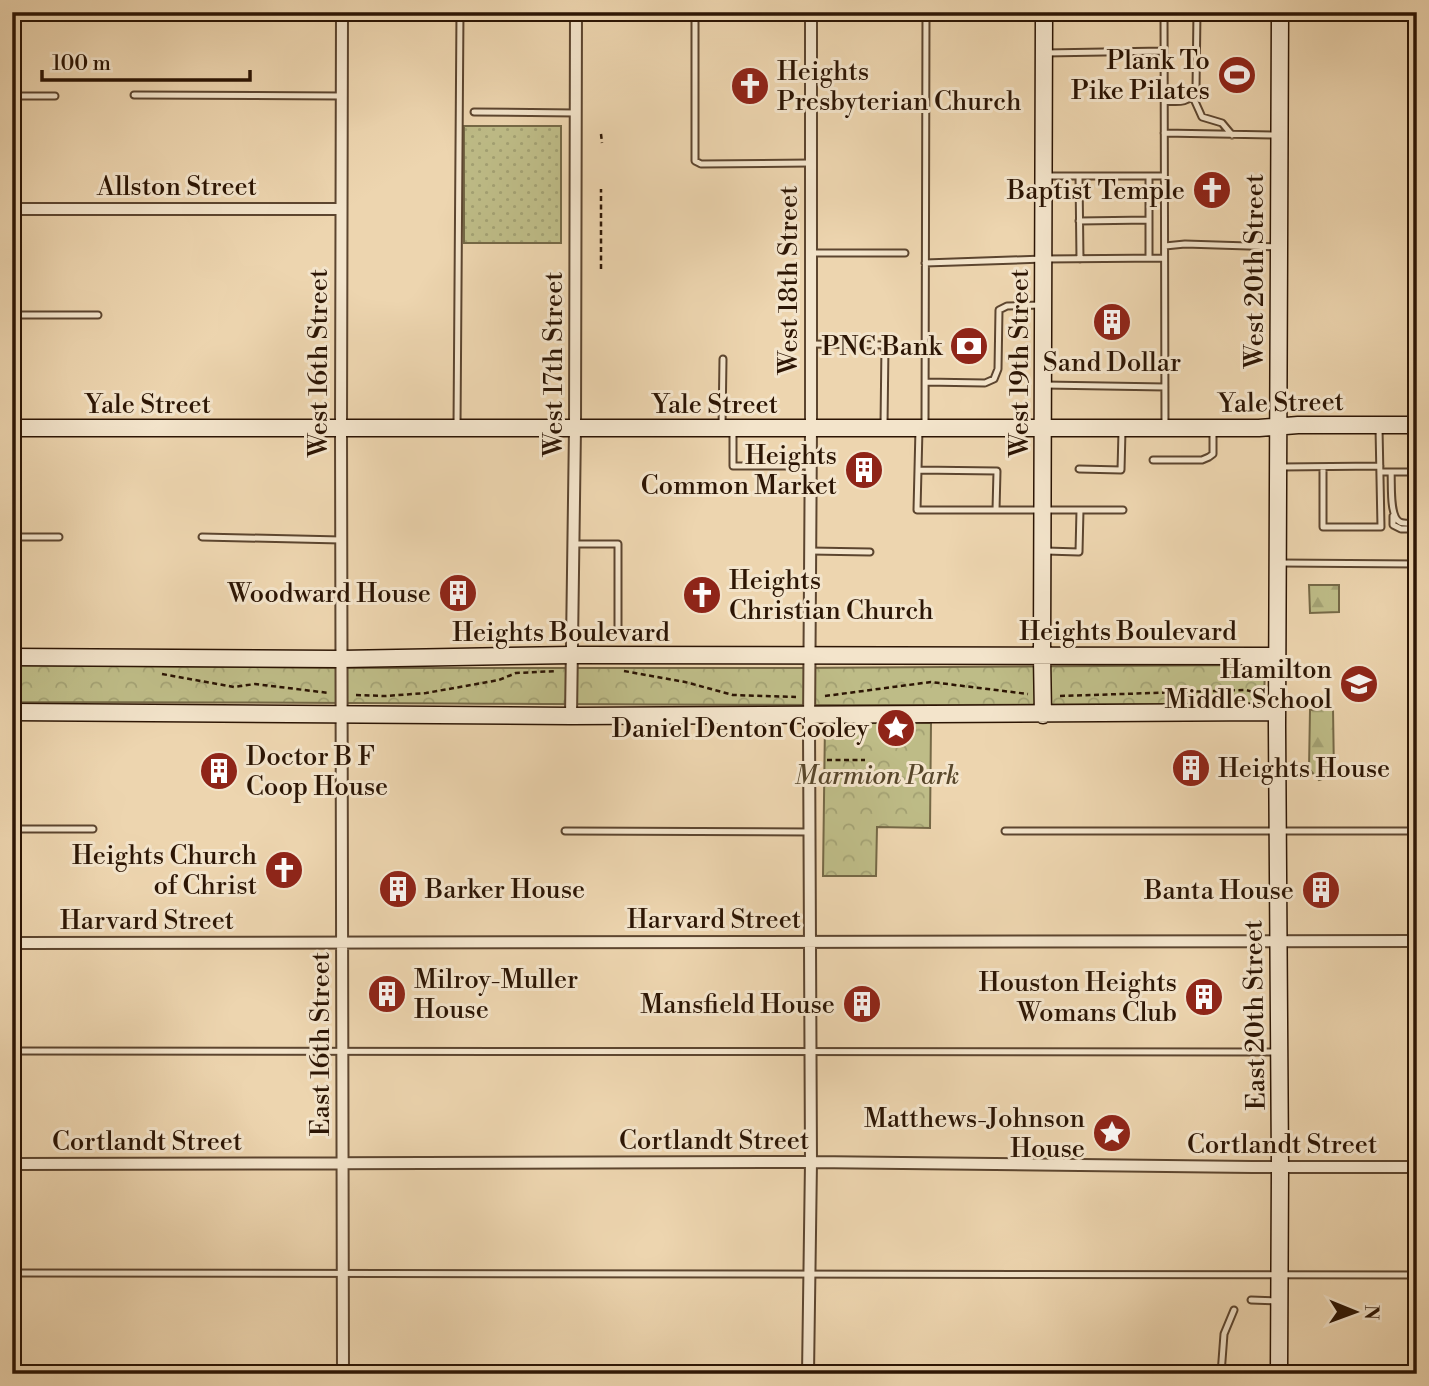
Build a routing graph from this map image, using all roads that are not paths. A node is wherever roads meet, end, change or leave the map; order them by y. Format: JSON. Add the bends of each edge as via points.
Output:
{"nodes":[{"id":1,"x":342,"y":12,"type":"edge"},
{"id":2,"x":460,"y":12,"type":"edge"},
{"id":3,"x":576,"y":12,"type":"edge"},
{"id":4,"x":695,"y":12,"type":"edge"},
{"id":5,"x":811,"y":12,"type":"edge"},
{"id":6,"x":926,"y":12,"type":"edge"},
{"id":7,"x":1044,"y":12,"type":"edge"},
{"id":8,"x":1164,"y":12,"type":"edge"},
{"id":9,"x":1197,"y":12,"type":"edge"},
{"id":10,"x":1280,"y":12,"type":"edge"},
{"id":11,"x":1164,"y":51,"type":"junction"},
{"id":12,"x":1044,"y":53,"type":"junction"},
{"id":13,"x":134,"y":95,"type":"dead end"},
{"id":14,"x":12,"y":96,"type":"edge"},
{"id":15,"x":55,"y":96,"type":"dead end"},
{"id":16,"x":342,"y":96,"type":"junction"},
{"id":17,"x":1193,"y":97,"type":"junction"},
{"id":18,"x":1164,"y":101,"type":"junction"},
{"id":19,"x":474,"y":112,"type":"dead end"},
{"id":20,"x":576,"y":113,"type":"junction"},
{"id":21,"x":1164,"y":133,"type":"junction"},
{"id":22,"x":1232,"y":135,"type":"junction"},
{"id":23,"x":1279,"y":135,"type":"junction"},
{"id":24,"x":811,"y":163,"type":"junction"},
{"id":25,"x":1044,"y":176,"type":"junction"},
{"id":26,"x":1079,"y":176,"type":"junction"},
{"id":27,"x":1149,"y":176,"type":"junction"},
{"id":28,"x":1164,"y":176,"type":"junction"},
{"id":29,"x":12,"y":209,"type":"edge"},
{"id":30,"x":341,"y":209,"type":"junction"},
{"id":31,"x":1079,"y":220,"type":"junction"},
{"id":32,"x":1149,"y":220,"type":"junction"},
{"id":33,"x":1165,"y":246,"type":"junction"},
{"id":34,"x":1279,"y":247,"type":"junction"},
{"id":35,"x":811,"y":253,"type":"junction"},
{"id":36,"x":905,"y":253,"type":"dead end"},
{"id":37,"x":1149,"y":258,"type":"junction"},
{"id":38,"x":1164,"y":258,"type":"junction"},
{"id":39,"x":1044,"y":259,"type":"junction"},
{"id":40,"x":1080,"y":259,"type":"junction"},
{"id":41,"x":925,"y":263,"type":"junction"},
{"id":42,"x":1044,"y":305,"type":"junction"},
{"id":43,"x":12,"y":315,"type":"edge"},
{"id":44,"x":98,"y":315,"type":"dead end"},
{"id":45,"x":811,"y":344,"type":"junction"},
{"id":46,"x":723,"y":359,"type":"dead end"},
{"id":47,"x":925,"y":382,"type":"junction"},
{"id":48,"x":1043,"y":385,"type":"junction"},
{"id":49,"x":1165,"y":387,"type":"junction"},
{"id":50,"x":1379,"y":425,"type":"junction"},
{"id":51,"x":1417,"y":425,"type":"edge"},
{"id":52,"x":1278,"y":426,"type":"junction"},
{"id":53,"x":12,"y":428,"type":"edge"},
{"id":54,"x":341,"y":428,"type":"junction"},
{"id":55,"x":457,"y":428,"type":"junction"},
{"id":56,"x":576,"y":428,"type":"junction"},
{"id":57,"x":728,"y":428,"type":"junction"},
{"id":58,"x":811,"y":428,"type":"junction"},
{"id":59,"x":884,"y":428,"type":"junction"},
{"id":60,"x":922,"y":428,"type":"junction"},
{"id":61,"x":1043,"y":428,"type":"junction"},
{"id":62,"x":1122,"y":428,"type":"junction"},
{"id":63,"x":1165,"y":428,"type":"junction"},
{"id":64,"x":1213,"y":428,"type":"junction"},
{"id":65,"x":1153,"y":460,"type":"dead end"},
{"id":66,"x":811,"y":466,"type":"junction"},
{"id":67,"x":1323,"y":467,"type":"junction"},
{"id":68,"x":1278,"y":468,"type":"junction"},
{"id":69,"x":1380,"y":469,"type":"junction"},
{"id":70,"x":918,"y":470,"type":"junction"},
{"id":71,"x":1079,"y":470,"type":"dead end"},
{"id":72,"x":1391,"y":472,"type":"junction"},
{"id":73,"x":1417,"y":472,"type":"edge"},
{"id":74,"x":1393,"y":509,"type":"junction"},
{"id":75,"x":996,"y":510,"type":"junction"},
{"id":76,"x":1043,"y":510,"type":"junction"},
{"id":77,"x":1080,"y":510,"type":"junction"},
{"id":78,"x":1123,"y":510,"type":"dead end"},
{"id":79,"x":1417,"y":523,"type":"edge"},
{"id":80,"x":1417,"y":529,"type":"edge"},
{"id":81,"x":12,"y":537,"type":"edge"},
{"id":82,"x":59,"y":537,"type":"dead end"},
{"id":83,"x":202,"y":537,"type":"dead end"},
{"id":84,"x":341,"y":540,"type":"junction"},
{"id":85,"x":574,"y":544,"type":"junction"},
{"id":86,"x":810,"y":551,"type":"junction"},
{"id":87,"x":1043,"y":551,"type":"junction"},
{"id":88,"x":870,"y":552,"type":"dead end"},
{"id":89,"x":1278,"y":563,"type":"junction"},
{"id":90,"x":1417,"y":564,"type":"edge"},
{"id":91,"x":618,"y":629,"type":"dead end"},
{"id":92,"x":572,"y":655,"type":"junction"},
{"id":93,"x":810,"y":656,"type":"junction"},
{"id":94,"x":1042,"y":656,"type":"junction"},
{"id":95,"x":1277,"y":656,"type":"junction"},
{"id":96,"x":12,"y":657,"type":"edge"},
{"id":97,"x":341,"y":659,"type":"junction"},
{"id":98,"x":1277,"y":704,"type":"junction"},
{"id":99,"x":12,"y":712,"type":"edge"},
{"id":100,"x":341,"y":714,"type":"junction"},
{"id":101,"x":809,"y":715,"type":"junction"},
{"id":102,"x":1043,"y":715,"type":"junction"},
{"id":103,"x":571,"y":716,"type":"junction"},
{"id":104,"x":93,"y":829,"type":"dead end"},
{"id":105,"x":12,"y":830,"type":"edge"},
{"id":106,"x":565,"y":831,"type":"dead end"},
{"id":107,"x":1005,"y":831,"type":"dead end"},
{"id":108,"x":1277,"y":831,"type":"junction"},
{"id":109,"x":1417,"y":831,"type":"edge"},
{"id":110,"x":810,"y":832,"type":"junction"},
{"id":111,"x":1278,"y":940,"type":"junction"},
{"id":112,"x":810,"y":941,"type":"junction"},
{"id":113,"x":1417,"y":941,"type":"edge"},
{"id":114,"x":342,"y":942,"type":"junction"},
{"id":115,"x":12,"y":943,"type":"edge"},
{"id":116,"x":12,"y":1051,"type":"edge"},
{"id":117,"x":342,"y":1052,"type":"junction"},
{"id":118,"x":811,"y":1052,"type":"junction"},
{"id":119,"x":1279,"y":1052,"type":"junction"},
{"id":120,"x":343,"y":1163,"type":"junction"},
{"id":121,"x":811,"y":1163,"type":"junction"},
{"id":122,"x":12,"y":1164,"type":"edge"},
{"id":123,"x":1280,"y":1167,"type":"junction"},
{"id":124,"x":1417,"y":1167,"type":"edge"},
{"id":125,"x":12,"y":1273,"type":"edge"},
{"id":126,"x":342,"y":1274,"type":"junction"},
{"id":127,"x":809,"y":1274,"type":"junction"},
{"id":128,"x":1280,"y":1275,"type":"junction"},
{"id":129,"x":1417,"y":1275,"type":"edge"},
{"id":130,"x":1251,"y":1300,"type":"dead end"},
{"id":131,"x":1279,"y":1301,"type":"junction"},
{"id":132,"x":1234,"y":1310,"type":"dead end"},
{"id":133,"x":343,"y":1374,"type":"edge"},
{"id":134,"x":808,"y":1374,"type":"edge"},
{"id":135,"x":1221,"y":1374,"type":"edge"},
{"id":136,"x":1279,"y":1374,"type":"edge"}],
"edges":[{"from":1,"to":16,"type":"street","name":"West 16th Street"},
{"from":2,"to":55,"type":"lane"},
{"from":3,"to":20,"type":"street","name":"West 17th Street"},
{"from":4,"to":24,"type":"lane","via":[[695,161]]},
{"from":5,"to":24,"type":"street","name":"West 18th Street"},
{"from":6,"to":41,"type":"lane"},
{"from":7,"to":12,"type":"main road","name":"West 19th Street"},
{"from":8,"to":11,"type":"lane"},
{"from":9,"to":17,"type":"lane"},
{"from":10,"to":23,"type":"main road","name":"West 20th Street"},
{"from":11,"to":12,"type":"lane"},
{"from":11,"to":18,"type":"lane"},
{"from":12,"to":25,"type":"main road","name":"West 19th Street"},
{"from":13,"to":16,"type":"lane"},
{"from":14,"to":15,"type":"lane"},
{"from":16,"to":30,"type":"street","name":"West 16th Street"},
{"from":17,"to":18,"type":"lane"},
{"from":17,"to":22,"type":"lane","via":[[1202,117],[1222,123]]},
{"from":18,"to":21,"type":"lane"},
{"from":19,"to":20,"type":"lane"},
{"from":20,"to":56,"type":"street","name":"West 17th Street"},
{"from":21,"to":22,"type":"lane"},
{"from":21,"to":28,"type":"lane"},
{"from":22,"to":23,"type":"lane"},
{"from":23,"to":34,"type":"main road","name":"West 20th Street"},
{"from":24,"to":35,"type":"street","name":"West 18th Street"},
{"from":25,"to":26,"type":"lane"},
{"from":25,"to":39,"type":"main road","name":"West 19th Street"},
{"from":26,"to":27,"type":"lane"},
{"from":26,"to":31,"type":"lane"},
{"from":27,"to":28,"type":"lane"},
{"from":27,"to":32,"type":"lane"},
{"from":28,"to":33,"type":"lane"},
{"from":29,"to":30,"type":"street","name":"Allston Street"},
{"from":30,"to":54,"type":"street","name":"West 16th Street"},
{"from":31,"to":32,"type":"lane"},
{"from":31,"to":40,"type":"lane"},
{"from":32,"to":37,"type":"lane"},
{"from":33,"to":34,"type":"lane"},
{"from":33,"to":38,"type":"lane"},
{"from":34,"to":52,"type":"main road","name":"West 20th Street"},
{"from":35,"to":36,"type":"lane"},
{"from":35,"to":45,"type":"street","name":"West 18th Street"},
{"from":37,"to":38,"type":"lane"},
{"from":37,"to":40,"type":"lane"},
{"from":38,"to":49,"type":"lane"},
{"from":39,"to":40,"type":"lane"},
{"from":39,"to":41,"type":"lane"},
{"from":39,"to":42,"type":"main road","name":"West 19th Street"},
{"from":41,"to":47,"type":"lane"},
{"from":42,"to":47,"type":"lane","via":[[999,310],[994,379],[985,383]]},
{"from":42,"to":48,"type":"main road","name":"West 19th Street"},
{"from":43,"to":44,"type":"lane"},
{"from":45,"to":58,"type":"street","name":"West 18th Street"},
{"from":45,"to":59,"type":"lane","via":[[885,345]]},
{"from":46,"to":57,"type":"lane"},
{"from":47,"to":60,"type":"lane"},
{"from":48,"to":49,"type":"lane"},
{"from":48,"to":61,"type":"main road","name":"West 19th Street"},
{"from":49,"to":63,"type":"lane"},
{"from":50,"to":51,"type":"main road","name":"Yale Street"},
{"from":50,"to":52,"type":"main road","name":"Yale Street"},
{"from":50,"to":69,"type":"lane"},
{"from":52,"to":64,"type":"main road","name":"Yale Street"},
{"from":52,"to":68,"type":"main road","name":"West 20th Street"},
{"from":53,"to":54,"type":"main road","name":"Yale Street"},
{"from":54,"to":55,"type":"main road","name":"Yale Street"},
{"from":54,"to":84,"type":"street","name":"West 16th Street"},
{"from":55,"to":56,"type":"main road","name":"Yale Street"},
{"from":56,"to":57,"type":"main road","name":"Yale Street"},
{"from":56,"to":85,"type":"street","name":"West 17th Street"},
{"from":57,"to":58,"type":"main road","name":"Yale Street"},
{"from":57,"to":66,"type":"lane","via":[[733,466]]},
{"from":58,"to":59,"type":"main road","name":"Yale Street"},
{"from":58,"to":66,"type":"street","name":"West 18th Street"},
{"from":59,"to":60,"type":"main road","name":"Yale Street"},
{"from":60,"to":61,"type":"main road","name":"Yale Street"},
{"from":60,"to":70,"type":"lane"},
{"from":61,"to":62,"type":"main road","name":"Yale Street"},
{"from":61,"to":76,"type":"main road","name":"West 19th Street"},
{"from":62,"to":63,"type":"main road","name":"Yale Street"},
{"from":62,"to":71,"type":"lane","via":[[1121,470]]},
{"from":63,"to":64,"type":"main road","name":"Yale Street"},
{"from":64,"to":65,"type":"lane","via":[[1213,454],[1209,457]]},
{"from":66,"to":86,"type":"street","name":"West 18th Street"},
{"from":67,"to":68,"type":"lane"},
{"from":67,"to":69,"type":"lane"},
{"from":67,"to":69,"type":"lane","via":[[1323,527],[1381,527]]},
{"from":68,"to":89,"type":"main road","name":"West 20th Street"},
{"from":69,"to":72,"type":"lane"},
{"from":70,"to":75,"type":"lane","via":[[997,471]]},
{"from":70,"to":75,"type":"lane","via":[[917,510]]},
{"from":72,"to":73,"type":"lane"},
{"from":72,"to":74,"type":"lane"},
{"from":74,"to":79,"type":"lane","via":[[1401,523]]},
{"from":74,"to":80,"type":"lane","via":[[1393,525]]},
{"from":75,"to":76,"type":"lane"},
{"from":76,"to":77,"type":"lane"},
{"from":76,"to":87,"type":"main road","name":"West 19th Street"},
{"from":77,"to":78,"type":"lane"},
{"from":77,"to":87,"type":"lane","via":[[1079,552]]},
{"from":81,"to":82,"type":"lane"},
{"from":83,"to":84,"type":"lane"},
{"from":84,"to":97,"type":"street","name":"West 16th Street"},
{"from":85,"to":91,"type":"lane","via":[[618,544]]},
{"from":85,"to":92,"type":"street","name":"West 17th Street"},
{"from":86,"to":88,"type":"lane"},
{"from":86,"to":93,"type":"street","name":"West 18th Street"},
{"from":87,"to":94,"type":"main road","name":"West 19th Street"},
{"from":89,"to":90,"type":"lane"},
{"from":89,"to":95,"type":"main road","name":"West 20th Street"},
{"from":92,"to":93,"type":"main road","name":"Heights Boulevard"},
{"from":92,"to":97,"type":"main road","name":"Heights Boulevard"},
{"from":92,"to":103,"type":"street","name":"West 17th Street"},
{"from":93,"to":94,"type":"main road","name":"Heights Boulevard"},
{"from":93,"to":101,"type":"street","name":"West 18th Street"},
{"from":94,"to":95,"type":"main road","name":"Heights Boulevard"},
{"from":94,"to":102,"type":"main road","name":"West 19th Street"},
{"from":95,"to":98,"type":"main road","name":"East 20th Street"},
{"from":96,"to":97,"type":"main road","name":"Heights Boulevard"},
{"from":97,"to":100,"type":"street","name":"West 16th Street"},
{"from":98,"to":102,"type":"main road"},
{"from":98,"to":108,"type":"main road","name":"East 20th Street"},
{"from":99,"to":100,"type":"main road"},
{"from":100,"to":103,"type":"main road"},
{"from":100,"to":114,"type":"street","name":"East 16th Street"},
{"from":101,"to":102,"type":"main road"},
{"from":101,"to":103,"type":"main road"},
{"from":101,"to":110,"type":"street","name":"West 18th Street"},
{"from":104,"to":105,"type":"lane"},
{"from":106,"to":110,"type":"lane"},
{"from":107,"to":108,"type":"lane"},
{"from":108,"to":109,"type":"lane"},
{"from":108,"to":111,"type":"main road","name":"East 20th Street"},
{"from":110,"to":112,"type":"street","name":"West 18th Street"},
{"from":111,"to":112,"type":"street","name":"Harvard Street"},
{"from":111,"to":113,"type":"street","name":"Harvard Street"},
{"from":111,"to":119,"type":"main road","name":"East 20th Street"},
{"from":112,"to":114,"type":"street","name":"Harvard Street"},
{"from":112,"to":118,"type":"street","name":"West 18th Street"},
{"from":114,"to":115,"type":"street","name":"Harvard Street"},
{"from":114,"to":117,"type":"street","name":"East 16th Street"},
{"from":116,"to":117,"type":"lane"},
{"from":117,"to":118,"type":"lane"},
{"from":117,"to":120,"type":"street","name":"East 16th Street"},
{"from":118,"to":119,"type":"lane"},
{"from":118,"to":121,"type":"street","name":"West 18th Street"},
{"from":119,"to":123,"type":"main road","name":"East 20th Street"},
{"from":120,"to":121,"type":"street","name":"Cortlandt Street"},
{"from":120,"to":122,"type":"street","name":"Cortlandt Street"},
{"from":120,"to":126,"type":"street","name":"East 16th Street"},
{"from":121,"to":123,"type":"street","name":"Cortlandt Street"},
{"from":121,"to":127,"type":"street","name":"West 18th Street"},
{"from":123,"to":124,"type":"street","name":"Cortlandt Street"},
{"from":123,"to":128,"type":"main road","name":"East 20th Street"},
{"from":125,"to":126,"type":"lane"},
{"from":126,"to":127,"type":"lane"},
{"from":126,"to":133,"type":"street","name":"East 16th Street"},
{"from":127,"to":128,"type":"lane"},
{"from":127,"to":134,"type":"street","name":"West 18th Street"},
{"from":128,"to":129,"type":"lane"},
{"from":128,"to":131,"type":"main road","name":"East 20th Street"},
{"from":130,"to":131,"type":"lane"},
{"from":131,"to":136,"type":"main road","name":"East 20th Street"},
{"from":132,"to":135,"type":"lane","via":[[1224,1334]]}]}
